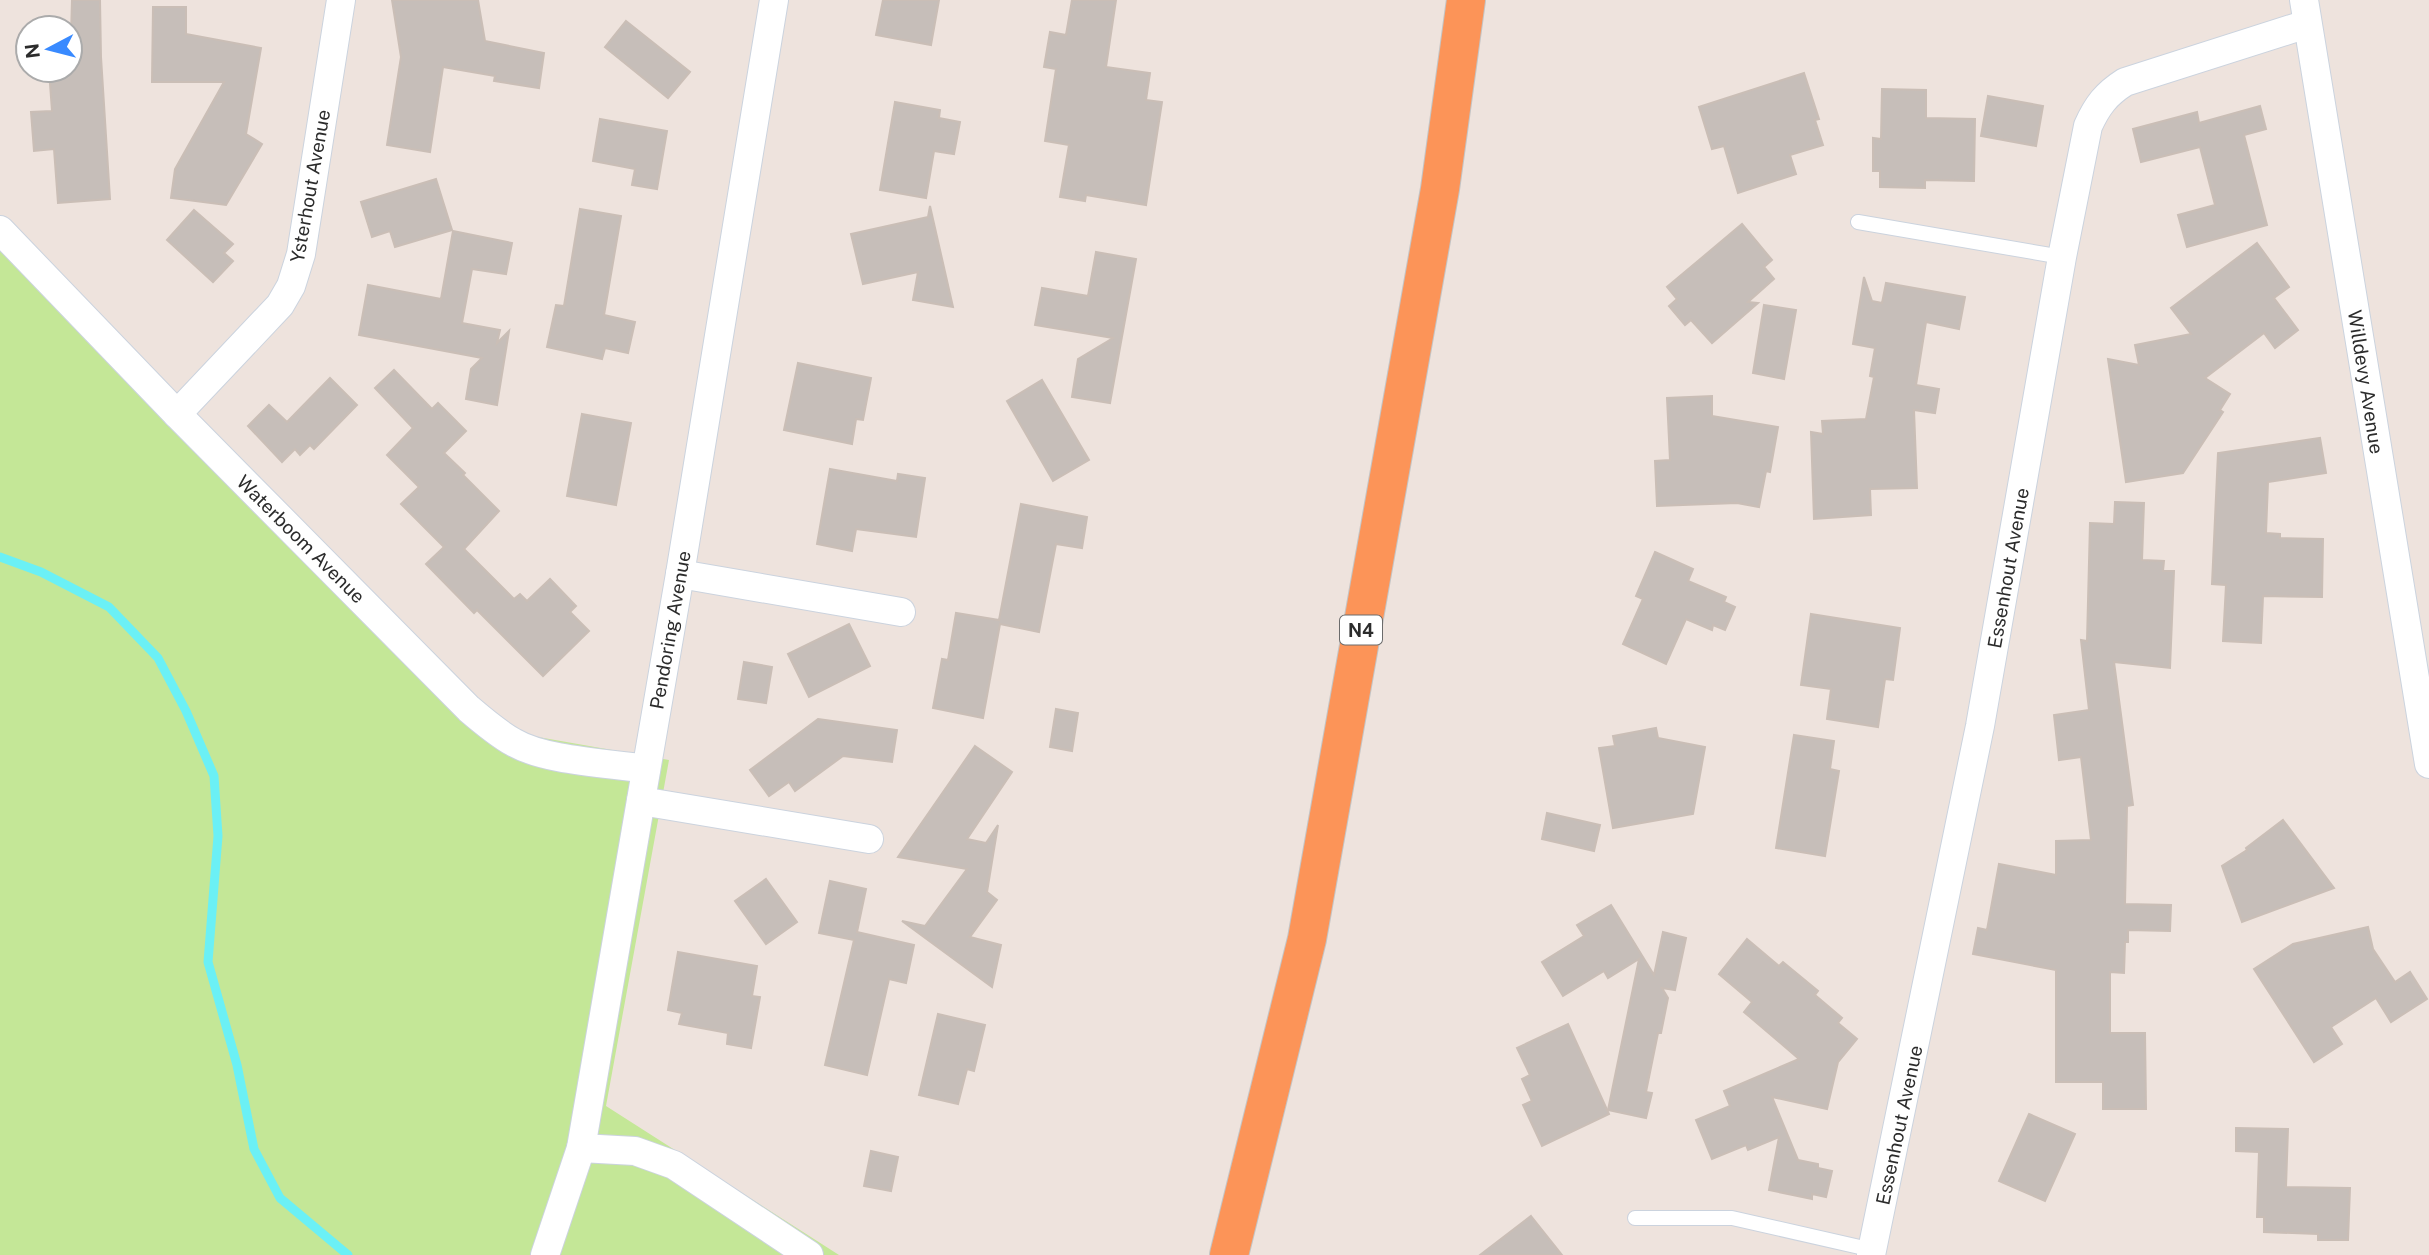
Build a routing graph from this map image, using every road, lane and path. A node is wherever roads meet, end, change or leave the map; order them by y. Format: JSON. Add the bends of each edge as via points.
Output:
{"nodes":[{"id":1,"x":341,"y":0,"type":"edge"},
{"id":2,"x":774,"y":0,"type":"edge"},
{"id":3,"x":1466,"y":0,"type":"edge"},
{"id":4,"x":2305,"y":12,"type":"edge"},
{"id":5,"x":1858,"y":222,"type":"dead end"},
{"id":6,"x":0,"y":230,"type":"edge"},
{"id":7,"x":2062,"y":257,"type":"junction"},
{"id":8,"x":177,"y":414,"type":"junction"},
{"id":9,"x":680,"y":574,"type":"junction"},
{"id":10,"x":901,"y":612,"type":"dead end"},
{"id":11,"x":2429,"y":764,"type":"edge"},
{"id":12,"x":646,"y":769,"type":"junction"},
{"id":13,"x":641,"y":801,"type":"junction"},
{"id":14,"x":869,"y":839,"type":"dead end"},
{"id":15,"x":581,"y":1148,"type":"junction"},
{"id":16,"x":1635,"y":1218,"type":"dead end"},
{"id":17,"x":1872,"y":1252,"type":"edge"},
{"id":18,"x":545,"y":1255,"type":"edge"},
{"id":19,"x":809,"y":1255,"type":"edge"},
{"id":20,"x":1229,"y":1255,"type":"edge"}],
"edges":[{"from":1,"to":8,"type":"street","name":"Ysterhout Avenue","via":[[305,229],[291,286],[265,322]]},
{"from":2,"to":9,"type":"street","name":"Pendoring Avenue"},
{"from":3,"to":20,"type":"highway","number":"N4","via":[[1440,189],[1307,939]]},
{"from":4,"to":7,"type":"street","name":"Essenhout Avenue","via":[[2112,91],[2095,109],[2084,141]]},
{"from":4,"to":11,"type":"street","name":"Willdevy Avenue"},
{"from":5,"to":7,"type":"lane"},
{"from":6,"to":8,"type":"street","name":"Waterboom Avenue"},
{"from":7,"to":17,"type":"street","name":"Essenhout Avenue","via":[[1980,726]]},
{"from":8,"to":12,"type":"street","name":"Waterboom Avenue","via":[[486,724],[514,743],[546,754]]},
{"from":9,"to":10,"type":"street"},
{"from":9,"to":12,"type":"street","name":"Pendoring Avenue"},
{"from":12,"to":13,"type":"street","name":"Pendoring Avenue"},
{"from":13,"to":14,"type":"street"},
{"from":13,"to":15,"type":"street","name":"Pendoring Avenue"},
{"from":15,"to":18,"type":"street","name":"Pendoring Avenue"},
{"from":15,"to":19,"type":"street","via":[[635,1152],[674,1165]]},
{"from":16,"to":17,"type":"lane","via":[[1732,1218]]}]}
